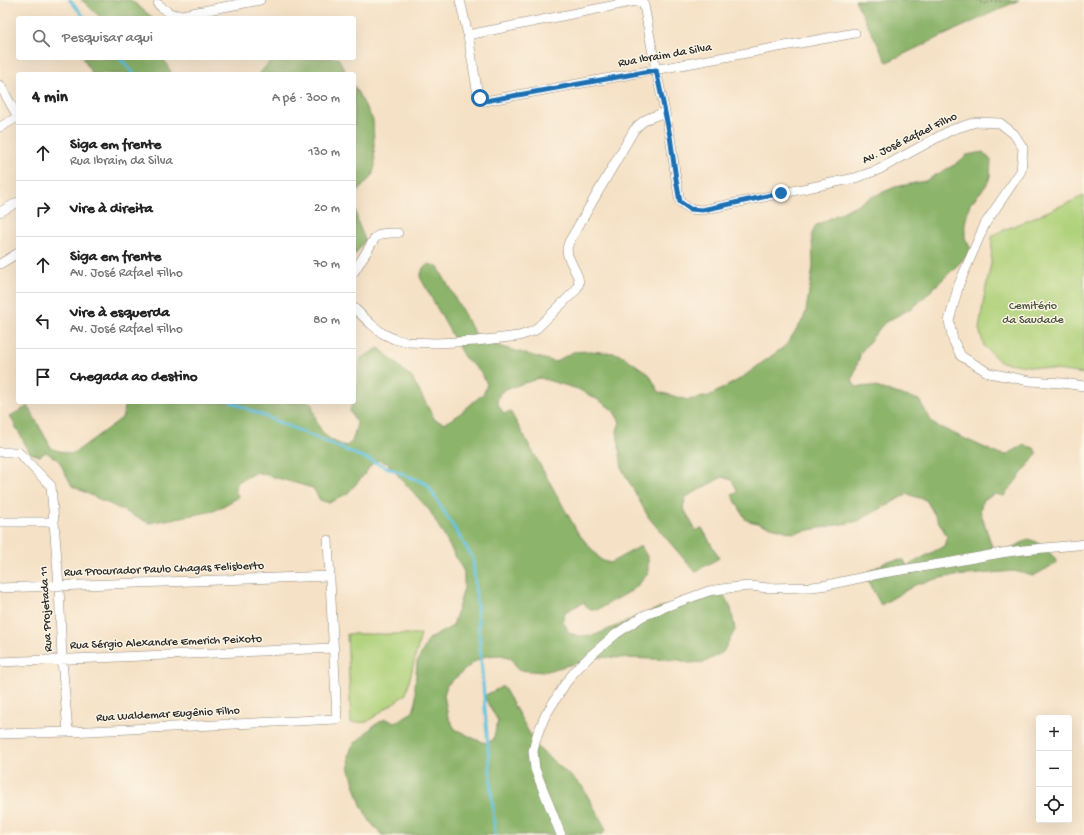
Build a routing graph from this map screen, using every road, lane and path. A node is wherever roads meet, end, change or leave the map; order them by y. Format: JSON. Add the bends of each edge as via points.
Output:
{"nodes":[{"id":1,"x":260,"y":0,"type":"edge"},
{"id":2,"x":460,"y":0,"type":"edge"},
{"id":3,"x":642,"y":0,"type":"edge"},
{"id":4,"x":977,"y":0,"type":"edge"},
{"id":5,"x":1002,"y":0,"type":"edge"},
{"id":6,"x":158,"y":4,"type":"dead end"},
{"id":7,"x":855,"y":33,"type":"dead end"},
{"id":8,"x":468,"y":35,"type":"junction"},
{"id":9,"x":656,"y":70,"type":"junction"},
{"id":10,"x":0,"y":84,"type":"edge"},
{"id":11,"x":16,"y":113,"type":"edge"},
{"id":12,"x":665,"y":113,"type":"junction"},
{"id":13,"x":16,"y":118,"type":"edge"},
{"id":14,"x":0,"y":127,"type":"edge"},
{"id":15,"x":16,"y":203,"type":"edge"},
{"id":16,"x":0,"y":212,"type":"edge"},
{"id":17,"x":398,"y":233,"type":"dead end"},
{"id":18,"x":16,"y":254,"type":"edge"},
{"id":19,"x":0,"y":264,"type":"edge"},
{"id":20,"x":356,"y":269,"type":"edge"},
{"id":21,"x":356,"y":310,"type":"edge"},
{"id":22,"x":1084,"y":386,"type":"edge"},
{"id":23,"x":0,"y":452,"type":"edge"},
{"id":24,"x":0,"y":522,"type":"edge"},
{"id":25,"x":54,"y":522,"type":"junction"},
{"id":26,"x":328,"y":540,"type":"dead end"},
{"id":27,"x":1084,"y":544,"type":"edge"},
{"id":28,"x":329,"y":576,"type":"junction"},
{"id":29,"x":59,"y":586,"type":"junction"},
{"id":30,"x":0,"y":588,"type":"edge"},
{"id":31,"x":334,"y":648,"type":"junction"},
{"id":32,"x":62,"y":660,"type":"junction"},
{"id":33,"x":0,"y":662,"type":"edge"},
{"id":34,"x":68,"y":732,"type":"junction"},
{"id":35,"x":0,"y":734,"type":"edge"},
{"id":36,"x":561,"y":835,"type":"edge"}],
"edges":[{"from":1,"to":6,"type":"street","via":[[182,15],[173,15]]},
{"from":2,"to":8,"type":"street"},
{"from":3,"to":8,"type":"street"},
{"from":3,"to":9,"type":"street"},
{"from":4,"to":5,"type":"path","via":[[983,4]]},
{"from":7,"to":9,"type":"street","name":"Rua Ibraim da Silva"},
{"from":8,"to":9,"type":"street","name":"Rua Ibraim da Silva","via":[[478,95],[485,101]]},
{"from":9,"to":12,"type":"street"},
{"from":10,"to":11,"type":"street"},
{"from":12,"to":21,"type":"street","via":[[641,122],[634,130],[569,242],[568,256],[579,283],[576,290],[534,331],[519,336],[476,341],[407,342],[382,333]]},
{"from":12,"to":22,"type":"street","name":"Av. José Rafael Filho","via":[[680,202],[690,209],[702,210],[855,178],[878,170],[951,130],[976,122],[1000,123],[1014,134],[1023,148],[1020,171],[985,224],[959,284],[949,321],[953,340],[961,356],[989,373],[1030,381]]},
{"from":13,"to":14,"type":"street"},
{"from":15,"to":16,"type":"street"},
{"from":17,"to":20,"type":"street","via":[[385,233],[375,238]]},
{"from":18,"to":19,"type":"street"},
{"from":23,"to":25,"type":"street","name":"Rua Projetada 11","via":[[18,452],[51,486]]},
{"from":24,"to":25,"type":"street"},
{"from":25,"to":29,"type":"street","name":"Rua Projetada 11"},
{"from":26,"to":28,"type":"street"},
{"from":27,"to":36,"type":"street","via":[[1009,552],[812,587],[750,586],[709,591],[643,616],[616,634],[575,671],[545,716],[537,735],[533,751],[535,769]]},
{"from":28,"to":29,"type":"street","name":"Rua Procurador Paulo Chagas Felisberto"},
{"from":28,"to":31,"type":"street"},
{"from":29,"to":30,"type":"street","name":"Rua Procurador Paulo Chagas Felisberto"},
{"from":29,"to":32,"type":"street","name":"Rua Projetada 11"},
{"from":31,"to":32,"type":"street","name":"Rua Sérgio Alexandre Emerich Peixoto"},
{"from":31,"to":34,"type":"street","name":"Rua Waldemar Eugênio Filho","via":[[337,719]]},
{"from":32,"to":33,"type":"street","name":"Rua Sérgio Alexandre Emerich Peixoto"},
{"from":32,"to":34,"type":"street","name":"Rua Projetada 11"},
{"from":34,"to":35,"type":"street","name":"Rua Waldemar Eugênio Filho"}]}
